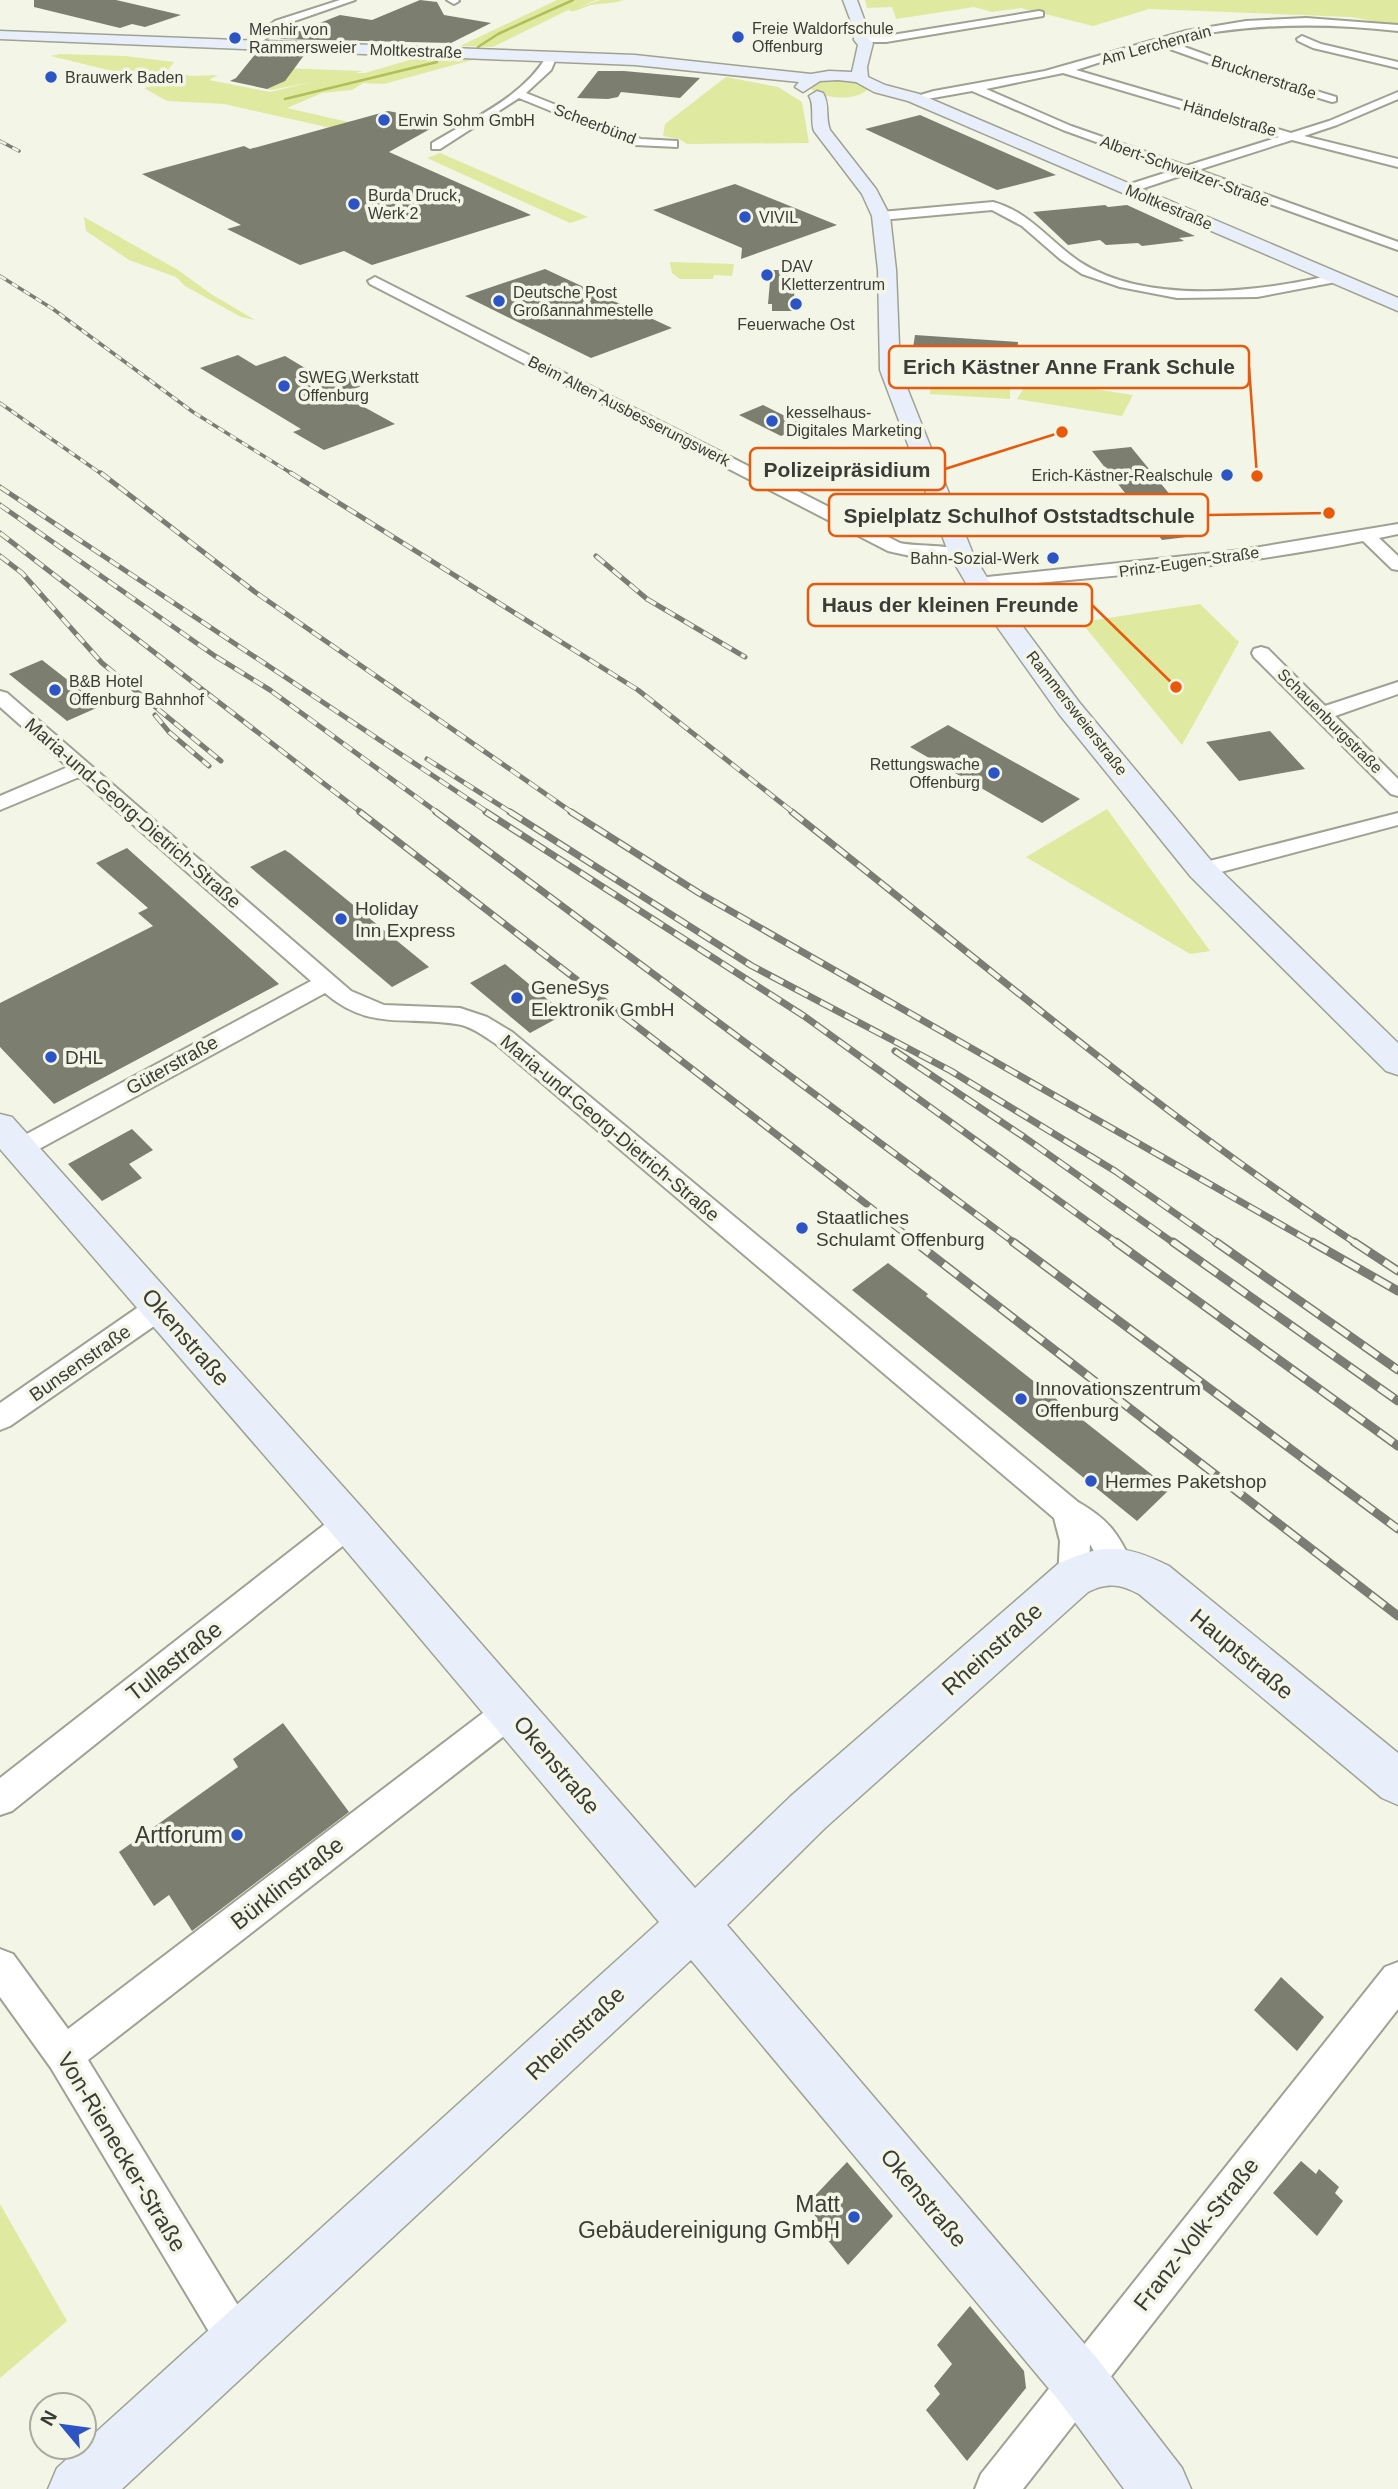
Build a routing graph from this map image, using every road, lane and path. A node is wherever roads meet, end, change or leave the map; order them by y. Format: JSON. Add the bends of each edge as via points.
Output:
{"nodes":[{"id":1,"x":350,"y":0,"type":"edge"},
{"id":2,"x":850,"y":0,"type":"edge"},
{"id":3,"x":1039,"y":14,"type":"dead end"},
{"id":4,"x":1398,"y":28,"type":"edge"},
{"id":5,"x":0,"y":36,"type":"edge"},
{"id":6,"x":1302,"y":39,"type":"dead end"},
{"id":7,"x":861,"y":40,"type":"junction"},
{"id":8,"x":1158,"y":41,"type":"junction"},
{"id":9,"x":250,"y":46,"type":"junction"},
{"id":10,"x":552,"y":56,"type":"junction"},
{"id":11,"x":1398,"y":65,"type":"edge"},
{"id":12,"x":1064,"y":70,"type":"junction"},
{"id":13,"x":831,"y":76,"type":"junction"},
{"id":14,"x":811,"y":87,"type":"junction"},
{"id":15,"x":975,"y":88,"type":"junction"},
{"id":16,"x":862,"y":90,"type":"junction"},
{"id":17,"x":518,"y":94,"type":"junction"},
{"id":18,"x":1398,"y":95,"type":"edge"},
{"id":19,"x":916,"y":98,"type":"junction"},
{"id":20,"x":1332,"y":99,"type":"dead end"},
{"id":21,"x":940,"y":107,"type":"junction"},
{"id":22,"x":1290,"y":136,"type":"junction"},
{"id":23,"x":829,"y":138,"type":"junction"},
{"id":24,"x":439,"y":143,"type":"dead end"},
{"id":25,"x":673,"y":144,"type":"dead end"},
{"id":26,"x":1398,"y":163,"type":"edge"},
{"id":27,"x":1187,"y":172,"type":"junction"},
{"id":28,"x":1128,"y":189,"type":"junction"},
{"id":29,"x":881,"y":215,"type":"junction"},
{"id":30,"x":1398,"y":246,"type":"edge"},
{"id":31,"x":1336,"y":278,"type":"junction"},
{"id":32,"x":375,"y":281,"type":"dead end"},
{"id":33,"x":1398,"y":305,"type":"edge"},
{"id":34,"x":1398,"y":529,"type":"edge"},
{"id":35,"x":1366,"y":536,"type":"junction"},
{"id":36,"x":883,"y":541,"type":"joint"},
{"id":37,"x":959,"y":548,"type":"junction"},
{"id":38,"x":1398,"y":565,"type":"edge"},
{"id":39,"x":978,"y":583,"type":"junction"},
{"id":40,"x":1261,"y":653,"type":"dead end"},
{"id":41,"x":1398,"y":688,"type":"edge"},
{"id":42,"x":0,"y":697,"type":"edge"},
{"id":43,"x":1322,"y":714,"type":"junction"},
{"id":44,"x":82,"y":768,"type":"junction"},
{"id":45,"x":1398,"y":790,"type":"edge"},
{"id":46,"x":0,"y":804,"type":"edge"},
{"id":47,"x":1398,"y":819,"type":"edge"},
{"id":48,"x":1202,"y":870,"type":"junction"},
{"id":49,"x":325,"y":983,"type":"junction"},
{"id":50,"x":1398,"y":1063,"type":"edge"},
{"id":51,"x":10,"y":1137,"type":"edge"},
{"id":52,"x":160,"y":1307,"type":"junction"},
{"id":53,"x":0,"y":1418,"type":"edge"},
{"id":54,"x":1067,"y":1510,"type":"junction"},
{"id":55,"x":349,"y":1523,"type":"junction"},
{"id":56,"x":1118,"y":1565,"type":"junction"},
{"id":57,"x":1073,"y":1578,"type":"junction"},
{"id":58,"x":511,"y":1711,"type":"junction"},
{"id":59,"x":1398,"y":1782,"type":"edge"},
{"id":60,"x":0,"y":1800,"type":"edge"},
{"id":61,"x":693,"y":1924,"type":"junction"},
{"id":62,"x":0,"y":1967,"type":"edge"},
{"id":63,"x":1398,"y":1980,"type":"edge"},
{"id":64,"x":64,"y":2055,"type":"junction"},
{"id":65,"x":237,"y":2341,"type":"junction"},
{"id":66,"x":1092,"y":2398,"type":"junction"},
{"id":67,"x":78,"y":2489,"type":"edge"},
{"id":68,"x":996,"y":2489,"type":"edge"},
{"id":69,"x":1161,"y":2489,"type":"edge"},
{"id":70,"x":1176,"y":2489,"type":"edge"}],
"edges":[{"from":1,"to":9,"type":"street","via":[[278,23]]},
{"from":2,"to":7,"type":"street"},
{"from":3,"to":7,"type":"street"},
{"from":4,"to":8,"type":"street","name":"Am Lerchenrain","via":[[1306,19],[1234,26]]},
{"from":5,"to":9,"type":"street","name":"Moltkestraße"},
{"from":6,"to":11,"type":"street"},
{"from":7,"to":13,"type":"street","via":[[852,60]]},
{"from":7,"to":16,"type":"street","via":[[866,43],[859,67]]},
{"from":8,"to":12,"type":"street","name":"Am Lerchenrain"},
{"from":8,"to":20,"type":"street","name":"Brucknerstraße"},
{"from":9,"to":10,"type":"street","name":"Moltkestraße"},
{"from":10,"to":14,"type":"street","name":"Moltkestraße","via":[[747,72]]},
{"from":10,"to":17,"type":"street","via":[[542,74]]},
{"from":12,"to":15,"type":"street","name":"Am Lerchenrain"},
{"from":12,"to":22,"type":"street","name":"Händelstraße"},
{"from":13,"to":14,"type":"street"},
{"from":13,"to":16,"type":"street"},
{"from":14,"to":23,"type":"street","name":"Rammersweierstraße","via":[[820,101],[822,131]]},
{"from":14,"to":23,"type":"street","name":"Moltkestraße","via":[[836,104]]},
{"from":15,"to":19,"type":"street","name":"Am Lerchenrain"},
{"from":15,"to":27,"type":"street","name":"Albert-Schweitzer-Straße"},
{"from":16,"to":19,"type":"street","name":"Moltkestraße"},
{"from":16,"to":21,"type":"street","name":"Moltkestraße"},
{"from":17,"to":24,"type":"street"},
{"from":17,"to":25,"type":"street","name":"Scheerbünd","via":[[639,142]]},
{"from":18,"to":22,"type":"street"},
{"from":19,"to":21,"type":"street","name":"Moltkestraße"},
{"from":21,"to":28,"type":"street","name":"Moltkestraße"},
{"from":22,"to":26,"type":"street","name":"Händelstraße"},
{"from":22,"to":27,"type":"street"},
{"from":23,"to":29,"type":"street","name":"Rammersweierstraße"},
{"from":27,"to":28,"type":"street"},
{"from":27,"to":30,"type":"street","name":"Albert-Schweitzer-Straße"},
{"from":28,"to":31,"type":"street","name":"Moltkestraße"},
{"from":29,"to":31,"type":"street","via":[[993,206],[1009,210],[1086,271],[1171,293],[1266,293]]},
{"from":29,"to":37,"type":"street","name":"Rammersweierstraße","via":[[890,370]]},
{"from":31,"to":33,"type":"street","name":"Moltkestraße"},
{"from":32,"to":36,"type":"street","name":"Beim Alten Ausbesserungswerk"},
{"from":34,"to":35,"type":"street","name":"Prinz-Eugen-Straße"},
{"from":35,"to":38,"type":"street"},
{"from":35,"to":39,"type":"street","name":"Prinz-Eugen-Straße","via":[[1132,570]]},
{"from":36,"to":37,"type":"street","name":"Beim Alten Ausbesserungswerk","via":[[915,552]]},
{"from":37,"to":39,"type":"street","name":"Rammersweierstraße"},
{"from":39,"to":48,"type":"street","name":"Rammersweierstraße","via":[[1063,700]]},
{"from":40,"to":43,"type":"street","name":"Schauenburgstraße"},
{"from":41,"to":43,"type":"street"},
{"from":42,"to":44,"type":"street","name":"Maria-und-Georg-Dietrich-Straße"},
{"from":43,"to":45,"type":"street","name":"Schauenburgstraße"},
{"from":44,"to":46,"type":"street"},
{"from":44,"to":49,"type":"street","name":"Maria-und-Georg-Dietrich-Straße"},
{"from":47,"to":48,"type":"street"},
{"from":48,"to":50,"type":"street","name":"Rammersweierstraße"},
{"from":49,"to":51,"type":"street","name":"Güterstraße"},
{"from":49,"to":54,"type":"street","name":"Maria-und-Georg-Dietrich-Straße","via":[[381,1013],[460,1016],[503,1038]]},
{"from":51,"to":52,"type":"street","name":"Okenstraße"},
{"from":52,"to":53,"type":"street","name":"Bunsenstraße"},
{"from":52,"to":55,"type":"street","name":"Okenstraße"},
{"from":54,"to":56,"type":"street","name":"Maria-und-Georg-Dietrich-Straße","via":[[1097,1528]]},
{"from":54,"to":57,"type":"street","via":[[1075,1541]]},
{"from":55,"to":58,"type":"street","name":"Okenstraße"},
{"from":55,"to":60,"type":"street","name":"Tullastraße"},
{"from":56,"to":57,"type":"street","via":[[1094,1567]]},
{"from":56,"to":59,"type":"street","name":"Hauptstraße","via":[[1154,1580]]},
{"from":57,"to":61,"type":"street","name":"Rheinstraße","via":[[808,1812]]},
{"from":58,"to":61,"type":"street","name":"Okenstraße"},
{"from":58,"to":64,"type":"street","name":"Bürklinstraße"},
{"from":61,"to":65,"type":"street","name":"Rheinstraße"},
{"from":61,"to":66,"type":"street","name":"Okenstraße"},
{"from":62,"to":64,"type":"street","name":"Von-Rienecker-Straße"},
{"from":63,"to":66,"type":"street","name":"Franz-Volk-Straße"},
{"from":64,"to":65,"type":"street","name":"Von-Rienecker-Straße"},
{"from":65,"to":67,"type":"street","name":"Rheinstraße"},
{"from":66,"to":68,"type":"street","name":"Franz-Volk-Straße"},
{"from":66,"to":69,"type":"street","name":"Okenstraße"},
{"from":66,"to":70,"type":"street","name":"Okenstraße"}]}
